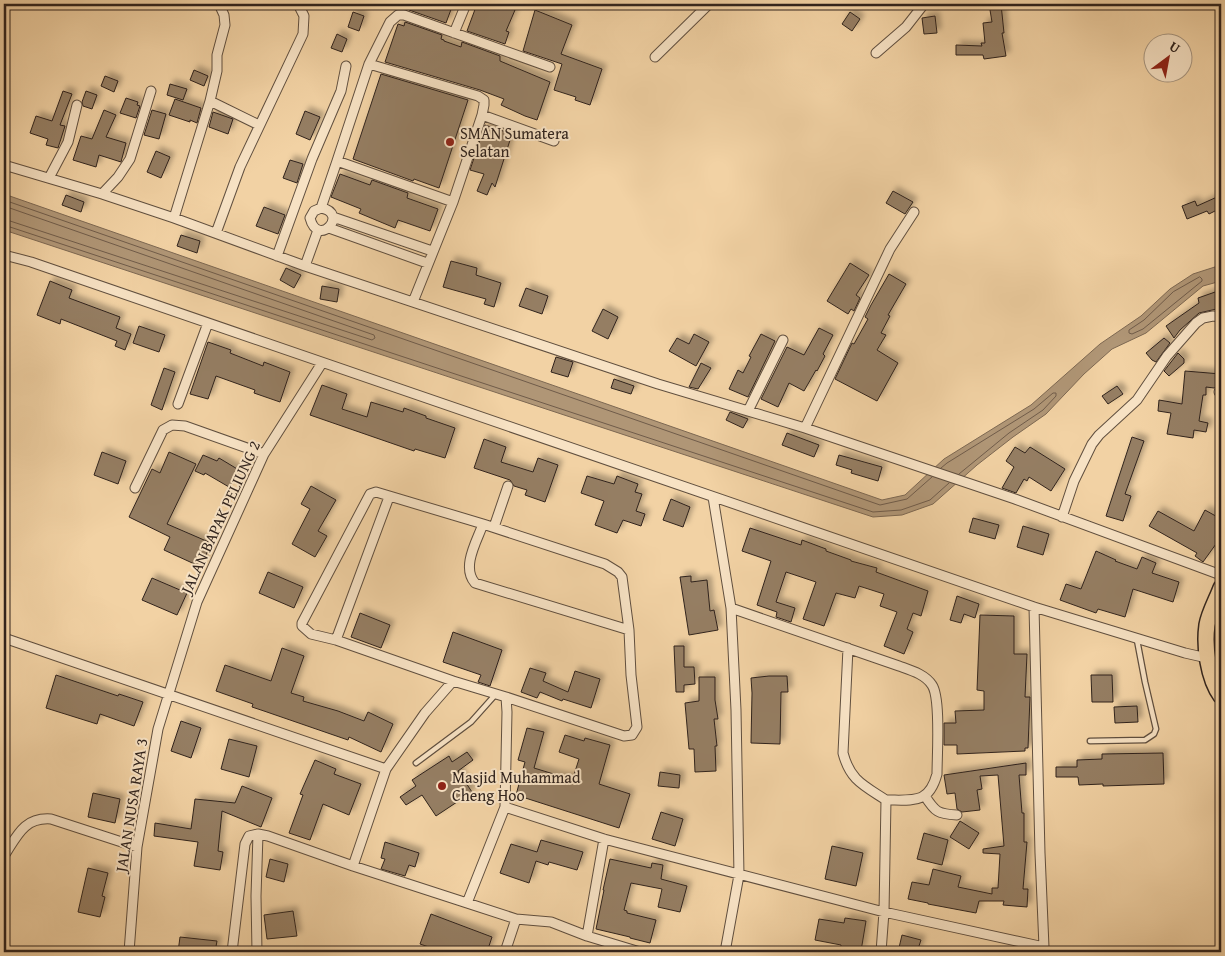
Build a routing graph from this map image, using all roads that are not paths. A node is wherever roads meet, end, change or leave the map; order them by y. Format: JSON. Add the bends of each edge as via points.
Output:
{"nodes":[{"id":1,"x":219,"y":4,"type":"edge"},
{"id":2,"x":298,"y":4,"type":"edge"},
{"id":3,"x":466,"y":4,"type":"edge"},
{"id":4,"x":693,"y":4,"type":"edge"},
{"id":5,"x":709,"y":4,"type":"edge"},
{"id":6,"x":924,"y":4,"type":"edge"},
{"id":7,"x":701,"y":12,"type":"junction"},
{"id":8,"x":454,"y":33,"type":"junction"},
{"id":9,"x":876,"y":53,"type":"dead end"},
{"id":10,"x":655,"y":57,"type":"dead end"},
{"id":11,"x":369,"y":64,"type":"junction"},
{"id":12,"x":346,"y":66,"type":"dead end"},
{"id":13,"x":550,"y":67,"type":"dead end"},
{"id":14,"x":151,"y":90,"type":"dead end"},
{"id":15,"x":210,"y":102,"type":"junction"},
{"id":16,"x":77,"y":105,"type":"dead end"},
{"id":17,"x":482,"y":115,"type":"junction"},
{"id":18,"x":259,"y":125,"type":"junction"},
{"id":19,"x":554,"y":141,"type":"dead end"},
{"id":20,"x":337,"y":160,"type":"junction"},
{"id":21,"x":4,"y":165,"type":"edge"},
{"id":22,"x":49,"y":178,"type":"junction"},
{"id":23,"x":102,"y":194,"type":"junction"},
{"id":24,"x":453,"y":202,"type":"junction"},
{"id":25,"x":321,"y":208,"type":"junction"},
{"id":26,"x":914,"y":212,"type":"dead end"},
{"id":27,"x":333,"y":217,"type":"junction"},
{"id":28,"x":174,"y":218,"type":"junction"},
{"id":29,"x":329,"y":228,"type":"junction"},
{"id":30,"x":318,"y":230,"type":"junction"},
{"id":31,"x":216,"y":233,"type":"junction"},
{"id":32,"x":432,"y":251,"type":"junction"},
{"id":33,"x":4,"y":255,"type":"edge"},
{"id":34,"x":277,"y":256,"type":"junction"},
{"id":35,"x":427,"y":262,"type":"junction"},
{"id":36,"x":305,"y":266,"type":"junction"},
{"id":37,"x":413,"y":302,"type":"junction"},
{"id":38,"x":1221,"y":317,"type":"edge"},
{"id":39,"x":208,"y":324,"type":"junction"},
{"id":40,"x":783,"y":340,"type":"dead end"},
{"id":41,"x":322,"y":363,"type":"junction"},
{"id":42,"x":178,"y":404,"type":"dead end"},
{"id":43,"x":748,"y":411,"type":"junction"},
{"id":44,"x":805,"y":428,"type":"junction"},
{"id":45,"x":264,"y":454,"type":"junction"},
{"id":46,"x":508,"y":486,"type":"dead end"},
{"id":47,"x":135,"y":488,"type":"dead end"},
{"id":48,"x":389,"y":496,"type":"junction"},
{"id":49,"x":713,"y":497,"type":"junction"},
{"id":50,"x":1062,"y":517,"type":"junction"},
{"id":51,"x":483,"y":524,"type":"junction"},
{"id":52,"x":494,"y":528,"type":"junction"},
{"id":53,"x":1221,"y":575,"type":"edge"},
{"id":54,"x":1221,"y":588,"type":"edge"},
{"id":55,"x":1034,"y":607,"type":"junction"},
{"id":56,"x":730,"y":608,"type":"junction"},
{"id":57,"x":629,"y":630,"type":"junction"},
{"id":58,"x":4,"y":638,"type":"edge"},
{"id":59,"x":1137,"y":638,"type":"junction"},
{"id":60,"x":336,"y":640,"type":"junction"},
{"id":61,"x":848,"y":648,"type":"junction"},
{"id":62,"x":1207,"y":658,"type":"junction"},
{"id":63,"x":453,"y":681,"type":"junction"},
{"id":64,"x":170,"y":695,"type":"junction"},
{"id":65,"x":501,"y":696,"type":"junction"},
{"id":66,"x":1221,"y":696,"type":"edge"},
{"id":67,"x":1090,"y":740,"type":"dead end"},
{"id":68,"x":416,"y":762,"type":"dead end"},
{"id":69,"x":386,"y":769,"type":"junction"},
{"id":70,"x":925,"y":796,"type":"junction"},
{"id":71,"x":886,"y":800,"type":"junction"},
{"id":72,"x":505,"y":808,"type":"junction"},
{"id":73,"x":957,"y":815,"type":"dead end"},
{"id":74,"x":258,"y":834,"type":"junction"},
{"id":75,"x":604,"y":838,"type":"junction"},
{"id":76,"x":137,"y":847,"type":"junction"},
{"id":77,"x":4,"y":856,"type":"edge"},
{"id":78,"x":353,"y":866,"type":"junction"},
{"id":79,"x":739,"y":875,"type":"junction"},
{"id":80,"x":467,"y":903,"type":"junction"},
{"id":81,"x":884,"y":912,"type":"junction"},
{"id":82,"x":516,"y":920,"type":"junction"},
{"id":83,"x":587,"y":936,"type":"junction"},
{"id":84,"x":1044,"y":950,"type":"edge"},
{"id":85,"x":129,"y":952,"type":"edge"},
{"id":86,"x":232,"y":952,"type":"edge"},
{"id":87,"x":257,"y":952,"type":"edge"},
{"id":88,"x":505,"y":952,"type":"edge"},
{"id":89,"x":640,"y":952,"type":"edge"},
{"id":90,"x":726,"y":952,"type":"edge"},
{"id":91,"x":881,"y":952,"type":"edge"}],
"edges":[{"from":1,"to":15,"type":"street","via":[[225,25]]},
{"from":2,"to":18,"type":"street","via":[[304,16],[303,34]]},
{"from":3,"to":8,"type":"street"},
{"from":4,"to":7,"type":"street"},
{"from":5,"to":7,"type":"street"},
{"from":6,"to":9,"type":"street","via":[[906,27]]},
{"from":7,"to":10,"type":"street"},
{"from":8,"to":11,"type":"street","via":[[398,15],[390,22]]},
{"from":8,"to":13,"type":"street"},
{"from":11,"to":17,"type":"street","via":[[478,96],[484,102]]},
{"from":11,"to":20,"type":"street"},
{"from":12,"to":34,"type":"street","via":[[341,91]]},
{"from":14,"to":23,"type":"street","via":[[130,159]]},
{"from":15,"to":18,"type":"street"},
{"from":15,"to":28,"type":"street"},
{"from":16,"to":22,"type":"street","via":[[68,142]]},
{"from":17,"to":19,"type":"street"},
{"from":17,"to":24,"type":"street"},
{"from":18,"to":31,"type":"street"},
{"from":20,"to":24,"type":"street"},
{"from":20,"to":25,"type":"street"},
{"from":21,"to":22,"type":"street"},
{"from":22,"to":23,"type":"street"},
{"from":23,"to":28,"type":"street"},
{"from":24,"to":32,"type":"street"},
{"from":25,"to":27,"type":"street"},
{"from":25,"to":30,"type":"street","via":[[310,218]]},
{"from":26,"to":44,"type":"street","via":[[890,249]]},
{"from":27,"to":29,"type":"street"},
{"from":27,"to":32,"type":"street"},
{"from":28,"to":31,"type":"street"},
{"from":29,"to":30,"type":"street"},
{"from":29,"to":35,"type":"street"},
{"from":30,"to":36,"type":"street"},
{"from":31,"to":34,"type":"street"},
{"from":32,"to":35,"type":"street"},
{"from":33,"to":39,"type":"street"},
{"from":34,"to":36,"type":"street"},
{"from":35,"to":37,"type":"street"},
{"from":36,"to":37,"type":"street"},
{"from":37,"to":43,"type":"street"},
{"from":38,"to":50,"type":"street","via":[[1203,318],[1196,323],[1167,356],[1137,400],[1099,435],[1074,481]]},
{"from":39,"to":41,"type":"street"},
{"from":39,"to":42,"type":"street"},
{"from":40,"to":43,"type":"street"},
{"from":41,"to":45,"type":"street","name":"JALAN BAPAK PELIUNG 2"},
{"from":41,"to":49,"type":"street"},
{"from":43,"to":44,"type":"street"},
{"from":44,"to":50,"type":"street"},
{"from":45,"to":47,"type":"street","via":[[186,426],[172,425],[163,430]]},
{"from":45,"to":64,"type":"street","name":"JALAN BAPAK PELIUNG 2","via":[[197,602]]},
{"from":46,"to":52,"type":"street"},
{"from":48,"to":51,"type":"street"},
{"from":48,"to":60,"type":"street"},
{"from":48,"to":60,"type":"street","via":[[374,492],[367,497],[302,623],[311,634]]},
{"from":49,"to":55,"type":"street"},
{"from":49,"to":56,"type":"street"},
{"from":50,"to":53,"type":"street"},
{"from":51,"to":52,"type":"street"},
{"from":51,"to":57,"type":"street","via":[[468,566],[470,578],[475,583]]},
{"from":52,"to":57,"type":"street","via":[[612,568],[622,577]]},
{"from":54,"to":62,"type":"highway","via":[[1207,623]]},
{"from":55,"to":59,"type":"street"},
{"from":55,"to":84,"type":"street"},
{"from":56,"to":61,"type":"street"},
{"from":56,"to":79,"type":"street","via":[[736,710]]},
{"from":57,"to":65,"type":"street","via":[[637,727],[632,734],[624,736]]},
{"from":58,"to":64,"type":"street"},
{"from":59,"to":62,"type":"street"},
{"from":59,"to":67,"type":"lane","via":[[1156,728],[1154,734],[1145,740]]},
{"from":60,"to":63,"type":"street"},
{"from":61,"to":70,"type":"street","via":[[920,674],[932,685],[937,698],[937,774],[931,791]]},
{"from":61,"to":71,"type":"street","via":[[844,758],[851,774]]},
{"from":62,"to":66,"type":"highway"},
{"from":63,"to":65,"type":"street"},
{"from":63,"to":69,"type":"street","via":[[425,713]]},
{"from":64,"to":69,"type":"street"},
{"from":64,"to":76,"type":"street","name":"JALAN NUSA RAYA 3","via":[[158,729]]},
{"from":65,"to":68,"type":"lane"},
{"from":65,"to":72,"type":"street","via":[[507,712]]},
{"from":69,"to":78,"type":"street"},
{"from":70,"to":71,"type":"street"},
{"from":70,"to":73,"type":"street","via":[[938,812]]},
{"from":71,"to":81,"type":"street"},
{"from":72,"to":75,"type":"street"},
{"from":72,"to":80,"type":"street"},
{"from":74,"to":78,"type":"street"},
{"from":74,"to":86,"type":"street","via":[[249,836],[245,844]]},
{"from":74,"to":87,"type":"street"},
{"from":75,"to":79,"type":"street"},
{"from":75,"to":83,"type":"street"},
{"from":76,"to":77,"type":"street","via":[[42,818],[26,825]]},
{"from":76,"to":85,"type":"street","name":"JALAN NUSA RAYA 3"},
{"from":78,"to":80,"type":"street"},
{"from":79,"to":81,"type":"street"},
{"from":79,"to":90,"type":"street"},
{"from":80,"to":82,"type":"street"},
{"from":81,"to":84,"type":"street"},
{"from":81,"to":91,"type":"street"},
{"from":82,"to":83,"type":"street","via":[[551,922]]},
{"from":82,"to":88,"type":"street"},
{"from":83,"to":89,"type":"street"}]}
